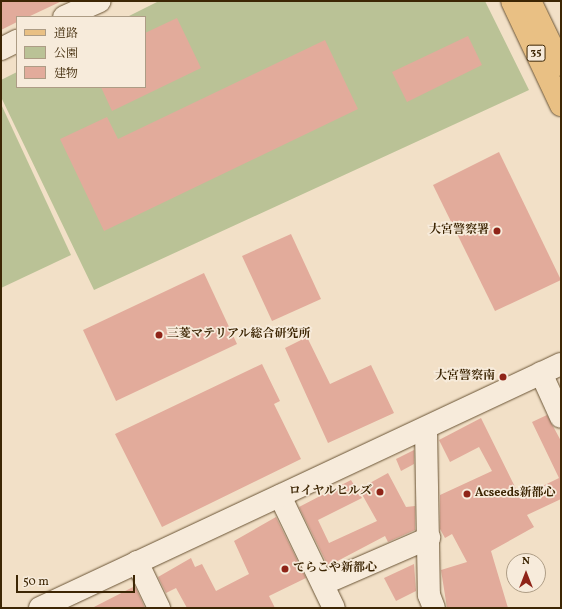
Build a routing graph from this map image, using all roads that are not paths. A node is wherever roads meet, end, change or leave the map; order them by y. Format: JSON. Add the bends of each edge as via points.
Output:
{"nodes":[{"id":1,"x":100,"y":1,"type":"edge"},
{"id":2,"x":512,"y":1,"type":"edge"},
{"id":3,"x":530,"y":1,"type":"edge"},
{"id":4,"x":66,"y":16,"type":"edge"},
{"id":5,"x":16,"y":42,"type":"edge"},
{"id":6,"x":1,"y":49,"type":"edge"},
{"id":7,"x":561,"y":65,"type":"edge"},
{"id":8,"x":561,"y":105,"type":"edge"},
{"id":9,"x":561,"y":364,"type":"edge"},
{"id":10,"x":541,"y":374,"type":"junction"},
{"id":11,"x":561,"y":417,"type":"edge"},
{"id":12,"x":426,"y":429,"type":"junction"},
{"id":13,"x":280,"y":496,"type":"junction"},
{"id":14,"x":429,"y":538,"type":"junction"},
{"id":15,"x":137,"y":562,"type":"junction"},
{"id":16,"x":323,"y":584,"type":"junction"},
{"id":17,"x":40,"y":608,"type":"edge"},
{"id":18,"x":158,"y":608,"type":"edge"},
{"id":19,"x":334,"y":608,"type":"edge"},
{"id":20,"x":434,"y":608,"type":"edge"}],
"edges":[{"from":1,"to":4,"type":"street"},
{"from":2,"to":8,"type":"main road","number":"35"},
{"from":3,"to":7,"type":"main road","number":"35"},
{"from":5,"to":6,"type":"street"},
{"from":9,"to":10,"type":"street"},
{"from":10,"to":11,"type":"street"},
{"from":10,"to":12,"type":"street"},
{"from":12,"to":13,"type":"street"},
{"from":12,"to":14,"type":"street"},
{"from":13,"to":15,"type":"street"},
{"from":13,"to":16,"type":"street"},
{"from":14,"to":16,"type":"street"},
{"from":14,"to":20,"type":"street","via":[[429,595]]},
{"from":15,"to":17,"type":"street"},
{"from":15,"to":18,"type":"street"},
{"from":16,"to":19,"type":"street"}]}
